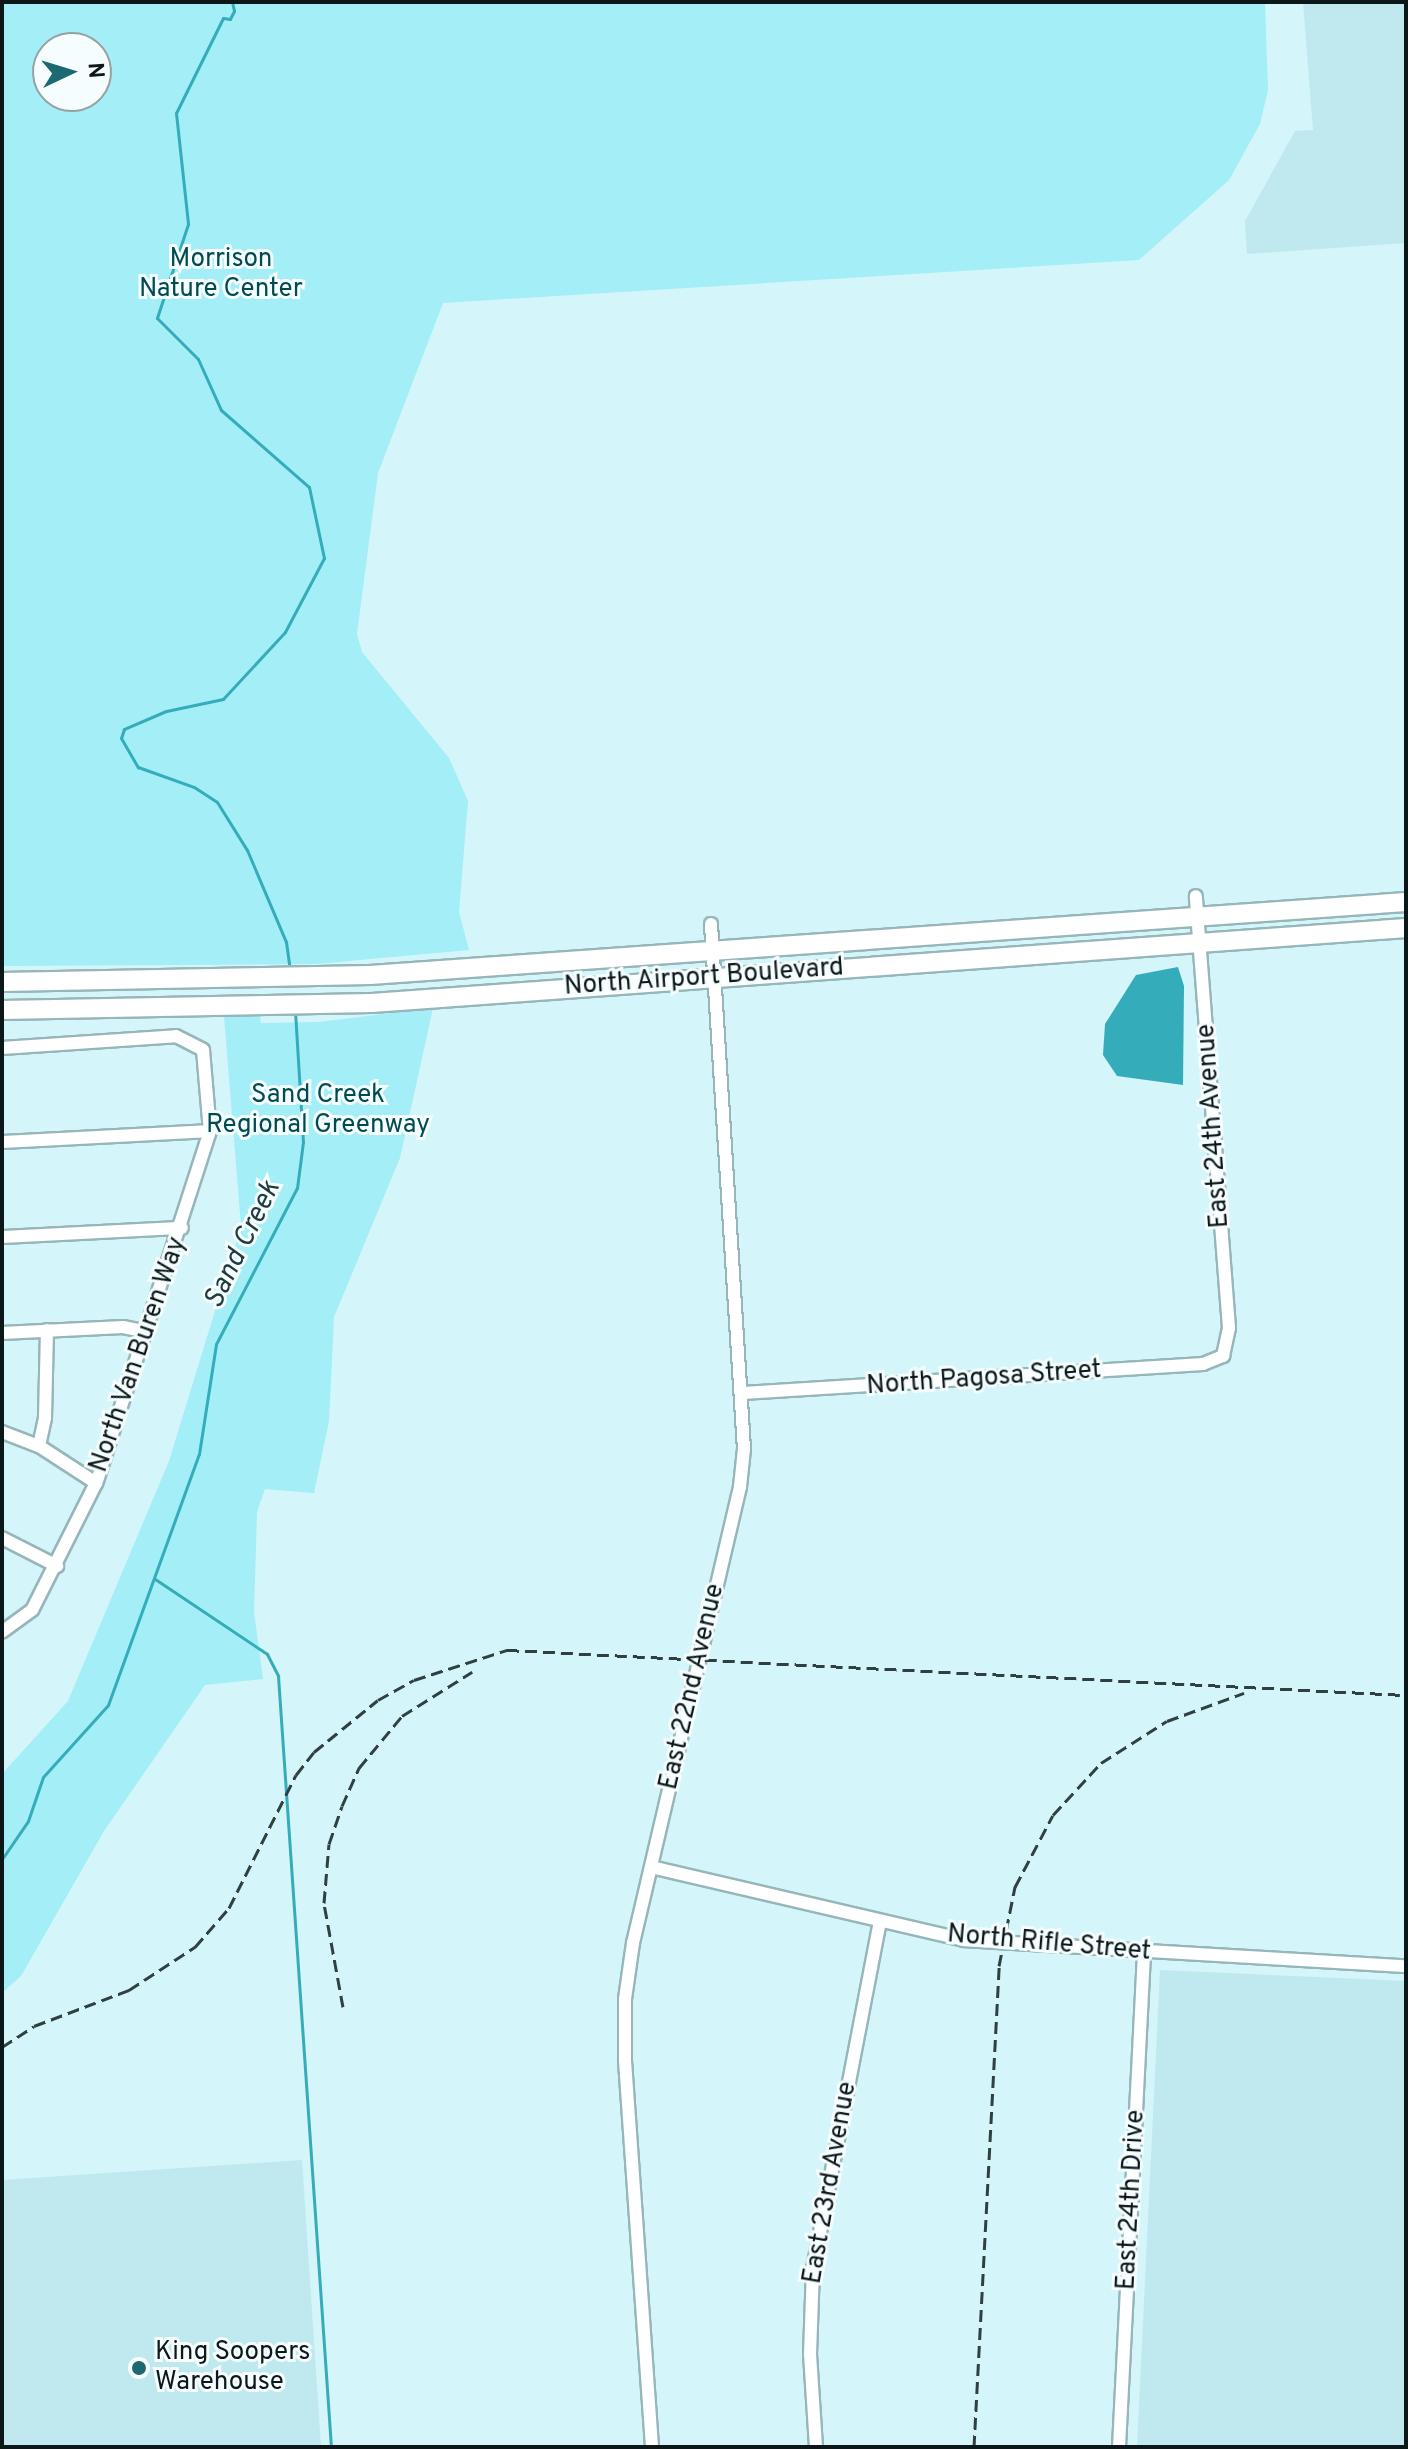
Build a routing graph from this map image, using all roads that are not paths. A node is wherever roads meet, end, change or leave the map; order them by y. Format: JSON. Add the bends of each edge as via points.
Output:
{"nodes":[{"id":1,"x":1196,"y":896,"type":"dead end"},
{"id":2,"x":1406,"y":902,"type":"edge"},
{"id":3,"x":1198,"y":917,"type":"junction"},
{"id":4,"x":711,"y":924,"type":"dead end"},
{"id":5,"x":1406,"y":928,"type":"edge"},
{"id":6,"x":1200,"y":943,"type":"junction"},
{"id":7,"x":713,"y":950,"type":"junction"},
{"id":8,"x":714,"y":977,"type":"junction"},
{"id":9,"x":2,"y":982,"type":"edge"},
{"id":10,"x":2,"y":1010,"type":"edge"},
{"id":11,"x":2,"y":1048,"type":"edge"},
{"id":12,"x":210,"y":1131,"type":"junction"},
{"id":13,"x":2,"y":1142,"type":"edge"},
{"id":14,"x":182,"y":1228,"type":"junction"},
{"id":15,"x":2,"y":1237,"type":"edge"},
{"id":16,"x":47,"y":1330,"type":"junction"},
{"id":17,"x":148,"y":1332,"type":"junction"},
{"id":18,"x":2,"y":1333,"type":"edge"},
{"id":19,"x":1223,"y":1356,"type":"joint"},
{"id":20,"x":743,"y":1393,"type":"junction"},
{"id":21,"x":2,"y":1432,"type":"edge"},
{"id":22,"x":39,"y":1446,"type":"junction"},
{"id":23,"x":96,"y":1483,"type":"junction"},
{"id":24,"x":2,"y":1538,"type":"edge"},
{"id":25,"x":57,"y":1566,"type":"junction"},
{"id":26,"x":2,"y":1632,"type":"edge"},
{"id":27,"x":651,"y":1867,"type":"junction"},
{"id":28,"x":880,"y":1922,"type":"junction"},
{"id":29,"x":1144,"y":1953,"type":"junction"},
{"id":30,"x":1406,"y":1966,"type":"edge"},
{"id":31,"x":652,"y":2447,"type":"edge"},
{"id":32,"x":816,"y":2447,"type":"edge"},
{"id":33,"x":1119,"y":2447,"type":"edge"}],
"edges":[{"from":1,"to":3,"type":"street","name":"East 24th Avenue"},
{"from":2,"to":3,"type":"main road","name":"North Airport Boulevard"},
{"from":3,"to":6,"type":"street","name":"East 24th Avenue"},
{"from":3,"to":7,"type":"main road","name":"North Airport Boulevard"},
{"from":4,"to":7,"type":"street","name":"East 22nd Avenue"},
{"from":5,"to":6,"type":"main road","name":"North Airport Boulevard"},
{"from":6,"to":8,"type":"main road","name":"North Airport Boulevard"},
{"from":6,"to":19,"type":"street","name":"East 24th Avenue","via":[[1229,1328]]},
{"from":7,"to":8,"type":"street","name":"East 22nd Avenue"},
{"from":7,"to":9,"type":"main road","name":"North Airport Boulevard","via":[[370,975]]},
{"from":8,"to":10,"type":"main road","name":"North Airport Boulevard","via":[[372,1003]]},
{"from":8,"to":20,"type":"street","name":"East 22nd Avenue"},
{"from":11,"to":12,"type":"street","name":"North Van Buren Way","via":[[176,1036],[203,1050]]},
{"from":12,"to":13,"type":"street"},
{"from":12,"to":14,"type":"street","name":"North Van Buren Way"},
{"from":14,"to":15,"type":"street"},
{"from":14,"to":17,"type":"street","name":"North Van Buren Way"},
{"from":16,"to":17,"type":"street","via":[[123,1327]]},
{"from":16,"to":18,"type":"street"},
{"from":16,"to":22,"type":"street","via":[[45,1418]]},
{"from":17,"to":23,"type":"street","name":"North Van Buren Way"},
{"from":19,"to":20,"type":"street","name":"North Pagosa Street","via":[[1188,1365]]},
{"from":20,"to":27,"type":"street","name":"East 22nd Avenue","via":[[740,1487]]},
{"from":21,"to":22,"type":"street"},
{"from":22,"to":23,"type":"street"},
{"from":23,"to":25,"type":"street","name":"North Van Buren Way"},
{"from":24,"to":25,"type":"street"},
{"from":25,"to":26,"type":"street","name":"North Van Buren Way","via":[[32,1610]]},
{"from":27,"to":28,"type":"street","name":"North Rifle Street"},
{"from":27,"to":31,"type":"street","name":"East 22nd Avenue","via":[[628,1970],[623,2030]]},
{"from":28,"to":29,"type":"street","name":"North Rifle Street","via":[[1001,1945]]},
{"from":28,"to":32,"type":"street","name":"East 23rd Avenue","via":[[813,2269],[810,2354]]},
{"from":29,"to":30,"type":"street","name":"North Rifle Street"},
{"from":29,"to":33,"type":"street","name":"East 24th Drive"}]}
